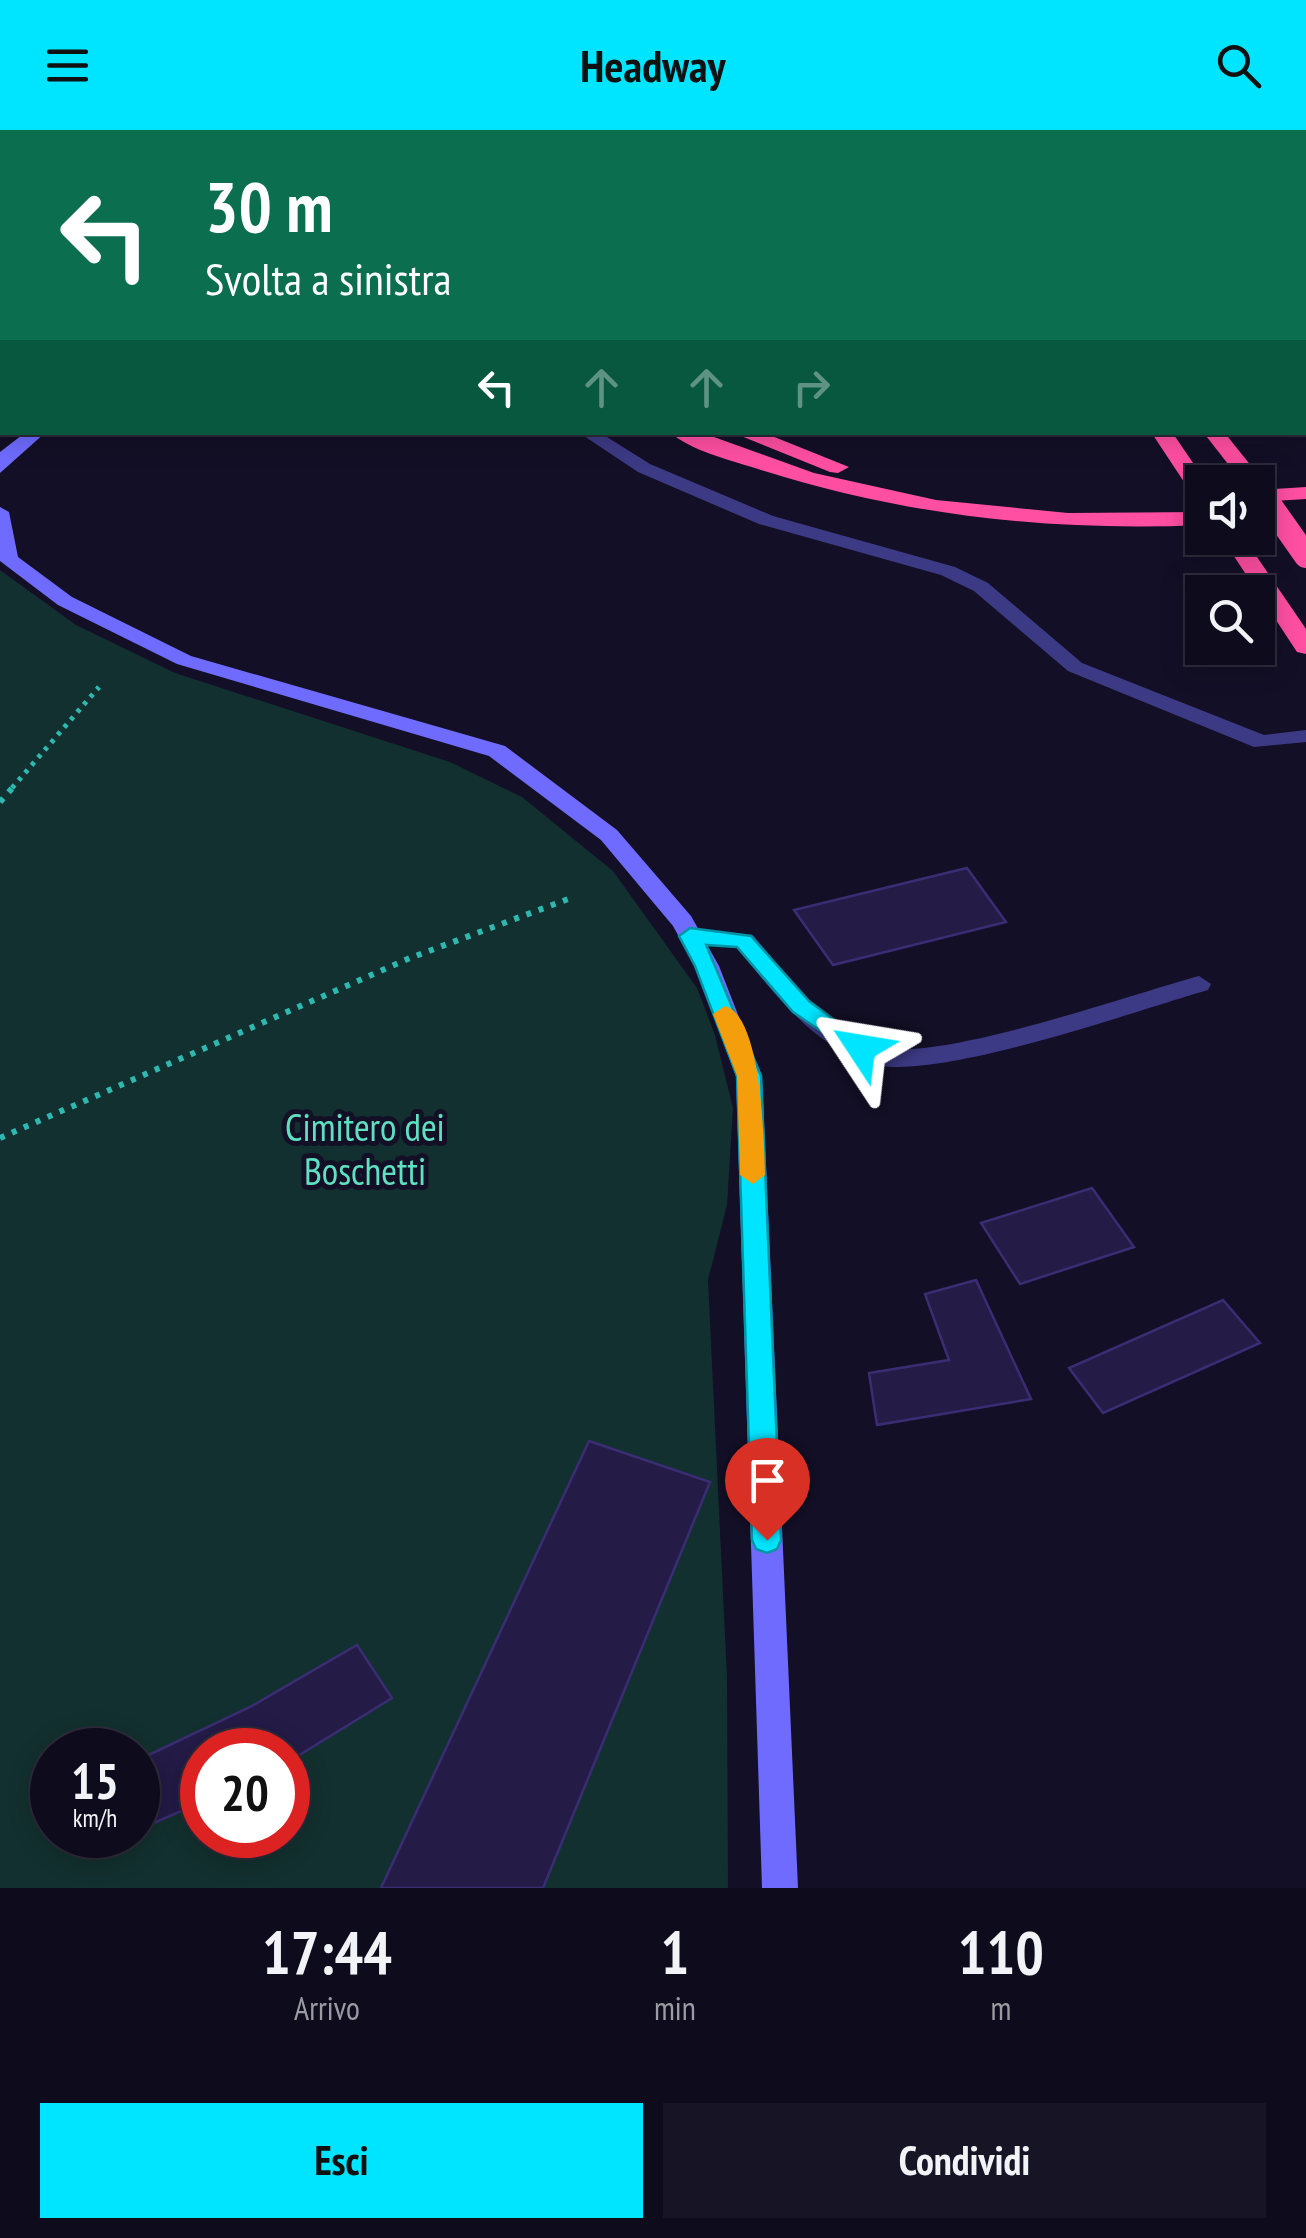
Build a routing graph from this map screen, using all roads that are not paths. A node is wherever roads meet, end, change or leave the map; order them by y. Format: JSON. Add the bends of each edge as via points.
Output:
{"nodes":[{"id":1,"x":34,"y":435,"type":"edge"},
{"id":2,"x":591,"y":435,"type":"edge"},
{"id":3,"x":687,"y":435,"type":"edge"},
{"id":4,"x":751,"y":435,"type":"edge"},
{"id":5,"x":1220,"y":439,"type":"edge"},
{"id":6,"x":1168,"y":441,"type":"edge"},
{"id":7,"x":1239,"y":465,"type":"edge"},
{"id":8,"x":0,"y":468,"type":"edge"},
{"id":9,"x":1185,"y":468,"type":"edge"},
{"id":10,"x":1275,"y":491,"type":"edge"},
{"id":11,"x":1306,"y":493,"type":"edge"},
{"id":12,"x":1185,"y":496,"type":"edge"},
{"id":13,"x":0,"y":512,"type":"edge"},
{"id":14,"x":1275,"y":514,"type":"edge"},
{"id":15,"x":1306,"y":514,"type":"edge"},
{"id":16,"x":1275,"y":515,"type":"edge"},
{"id":17,"x":1185,"y":519,"type":"edge"},
{"id":18,"x":4,"y":554,"type":"edge"},
{"id":19,"x":1244,"y":555,"type":"edge"},
{"id":20,"x":1306,"y":556,"type":"edge"},
{"id":21,"x":1306,"y":646,"type":"edge"},
{"id":22,"x":1306,"y":736,"type":"edge"},
{"id":23,"x":690,"y":936,"type":"junction"},
{"id":24,"x":1199,"y":984,"type":"dead end"},
{"id":25,"x":780,"y":1888,"type":"edge"}],
"edges":[{"from":1,"to":8,"type":"street"},
{"from":2,"to":22,"type":"lane","via":[[644,468],[766,520],[948,571],[981,587],[1074,668],[1262,742]]},
{"from":3,"to":17,"type":"highway","via":[[762,466],[946,510],[1089,522]]},
{"from":4,"to":12,"type":"highway","via":[[873,478],[950,493],[1033,502]]},
{"from":5,"to":7,"type":"highway"},
{"from":6,"to":9,"type":"highway"},
{"from":10,"to":11,"type":"highway"},
{"from":13,"to":18,"type":"street"},
{"from":14,"to":20,"type":"highway","bridge":true},
{"from":15,"to":16,"type":"highway"},
{"from":18,"to":23,"type":"street","via":[[65,601],[184,660],[496,751],[610,835]]},
{"from":19,"to":21,"type":"highway"},
{"from":23,"to":24,"type":"lane","via":[[744,941],[801,1007],[878,1057],[954,1052]]},
{"from":23,"to":25,"type":"street","via":[[749,1076]]}]}
